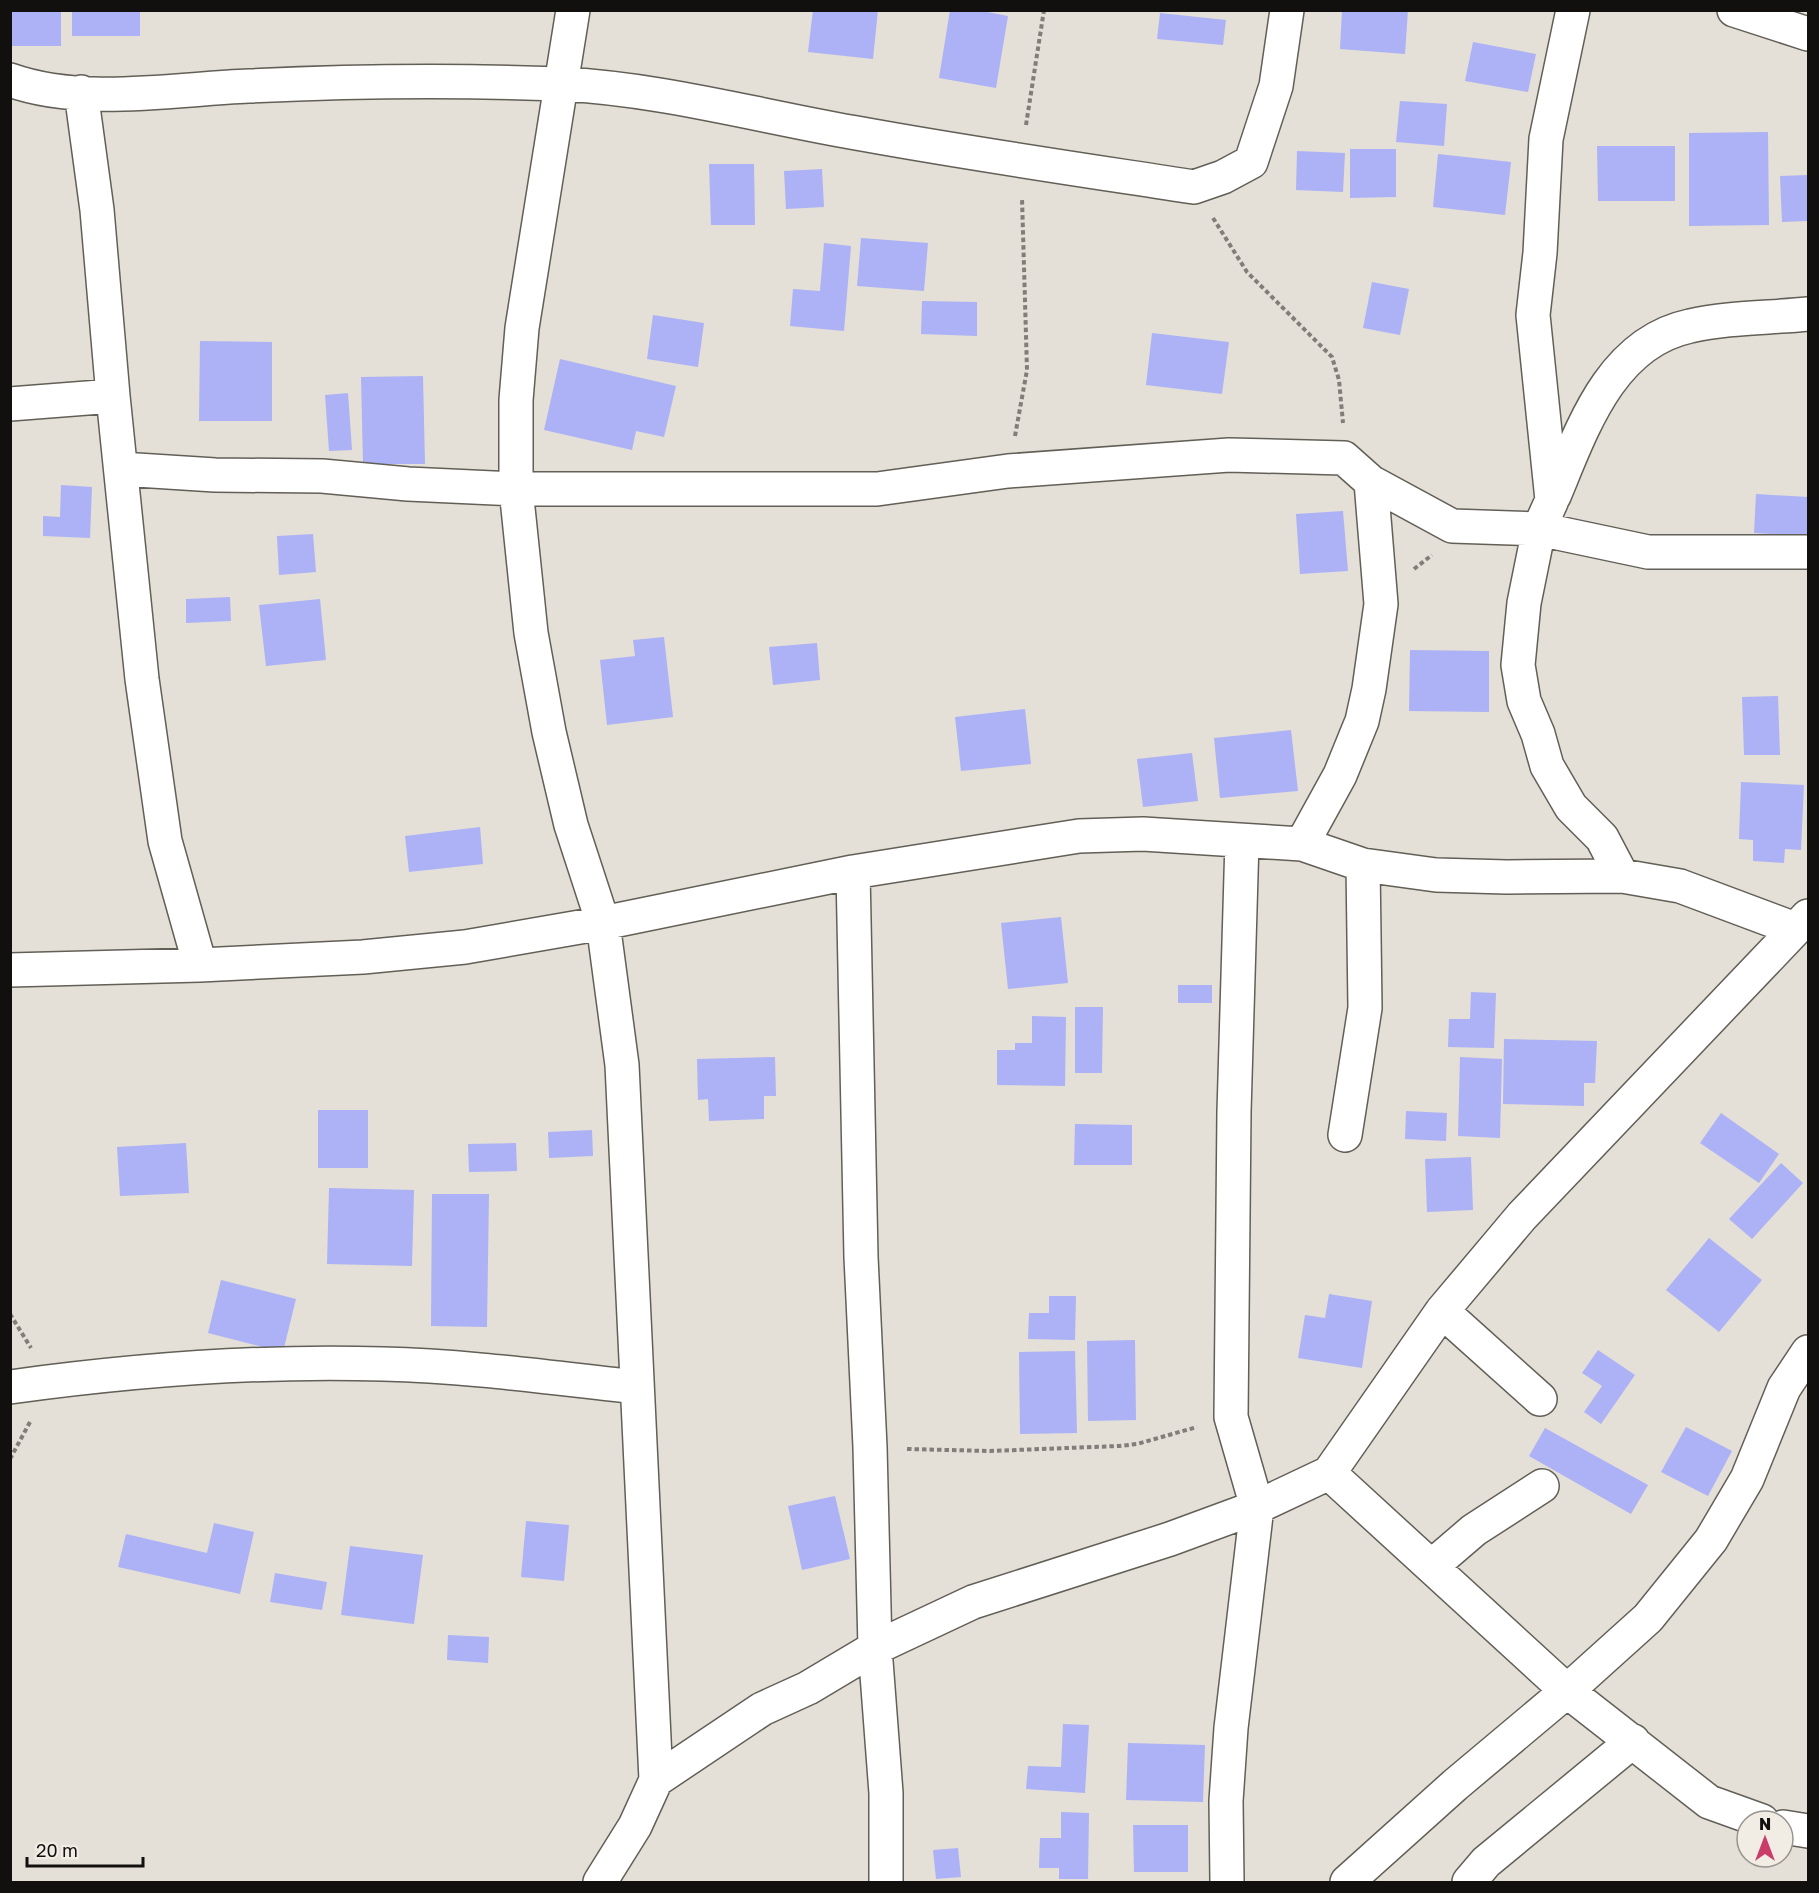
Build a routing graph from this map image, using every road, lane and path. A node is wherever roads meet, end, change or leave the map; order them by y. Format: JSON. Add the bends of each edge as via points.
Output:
{"nodes":[{"id":1,"x":573,"y":10,"type":"edge"},
{"id":2,"x":1044,"y":10,"type":"edge"},
{"id":3,"x":1287,"y":10,"type":"edge"},
{"id":4,"x":1573,"y":10,"type":"edge"},
{"id":5,"x":1734,"y":10,"type":"edge"},
{"id":6,"x":1809,"y":34,"type":"edge"},
{"id":7,"x":10,"y":80,"type":"edge"},
{"id":8,"x":564,"y":84,"type":"junction"},
{"id":9,"x":81,"y":92,"type":"junction"},
{"id":10,"x":1021,"y":160,"type":"junction"},
{"id":11,"x":1194,"y":187,"type":"junction"},
{"id":12,"x":1809,"y":314,"type":"edge"},
{"id":13,"x":113,"y":396,"type":"junction"},
{"id":14,"x":10,"y":404,"type":"edge"},
{"id":15,"x":1344,"y":459,"type":"junction"},
{"id":16,"x":121,"y":469,"type":"junction"},
{"id":17,"x":1008,"y":471,"type":"junction"},
{"id":18,"x":1371,"y":482,"type":"junction"},
{"id":19,"x":516,"y":489,"type":"junction"},
{"id":20,"x":1545,"y":515,"type":"junction"},
{"id":21,"x":1452,"y":526,"type":"junction"},
{"id":22,"x":1809,"y":552,"type":"edge"},
{"id":23,"x":1381,"y":596,"type":"junction"},
{"id":24,"x":1242,"y":841,"type":"junction"},
{"id":25,"x":1302,"y":844,"type":"junction"},
{"id":26,"x":1364,"y":865,"type":"junction"},
{"id":27,"x":853,"y":872,"type":"junction"},
{"id":28,"x":1622,"y":876,"type":"junction"},
{"id":29,"x":1802,"y":922,"type":"edge"},
{"id":30,"x":603,"y":923,"type":"junction"},
{"id":31,"x":200,"y":965,"type":"junction"},
{"id":32,"x":10,"y":970,"type":"edge"},
{"id":33,"x":1345,"y":1135,"type":"dead end"},
{"id":34,"x":1442,"y":1311,"type":"junction"},
{"id":35,"x":1809,"y":1352,"type":"edge"},
{"id":36,"x":10,"y":1387,"type":"edge"},
{"id":37,"x":637,"y":1387,"type":"junction"},
{"id":38,"x":1540,"y":1399,"type":"dead end"},
{"id":39,"x":1231,"y":1417,"type":"junction"},
{"id":40,"x":870,"y":1448,"type":"junction"},
{"id":41,"x":1329,"y":1473,"type":"junction"},
{"id":42,"x":1542,"y":1486,"type":"dead end"},
{"id":43,"x":1257,"y":1507,"type":"junction"},
{"id":44,"x":1432,"y":1566,"type":"junction"},
{"id":45,"x":875,"y":1648,"type":"junction"},
{"id":46,"x":1568,"y":1691,"type":"junction"},
{"id":47,"x":1633,"y":1741,"type":"junction"},
{"id":48,"x":656,"y":1780,"type":"junction"},
{"id":49,"x":1735,"y":1811,"type":"edge"},
{"id":50,"x":600,"y":1882,"type":"edge"},
{"id":51,"x":886,"y":1882,"type":"edge"},
{"id":52,"x":1227,"y":1882,"type":"edge"},
{"id":53,"x":1347,"y":1882,"type":"edge"},
{"id":54,"x":1469,"y":1882,"type":"edge"}],
"edges":[{"from":1,"to":8,"type":"street"},
{"from":2,"to":10,"type":"path"},
{"from":3,"to":11,"type":"street","via":[[1276,86],[1251,162]]},
{"from":4,"to":20,"type":"street","via":[[1546,139],[1533,315]]},
{"from":5,"to":6,"type":"street"},
{"from":7,"to":9,"type":"street","via":[[26,86]]},
{"from":8,"to":9,"type":"street","via":[[407,82]]},
{"from":8,"to":10,"type":"street","via":[[675,97],[860,134]]},
{"from":8,"to":19,"type":"street","via":[[522,328],[516,400]]},
{"from":9,"to":13,"type":"street","via":[[94,180]]},
{"from":10,"to":11,"type":"street"},
{"from":10,"to":17,"type":"path","via":[[1027,370]]},
{"from":11,"to":15,"type":"path","via":[[1247,272],[1332,357],[1339,380]]},
{"from":12,"to":20,"type":"street","via":[[1691,326],[1664,334],[1638,349],[1611,379],[1585,421]]},
{"from":13,"to":14,"type":"street"},
{"from":13,"to":16,"type":"street"},
{"from":15,"to":17,"type":"street","via":[[1228,455]]},
{"from":15,"to":18,"type":"street"},
{"from":16,"to":19,"type":"street","via":[[322,476]]},
{"from":16,"to":31,"type":"street","via":[[134,610],[165,842]]},
{"from":17,"to":19,"type":"street","via":[[877,489]]},
{"from":18,"to":21,"type":"street"},
{"from":18,"to":23,"type":"street"},
{"from":19,"to":30,"type":"street","via":[[531,633],[549,732],[571,825]]},
{"from":20,"to":21,"type":"street"},
{"from":20,"to":22,"type":"street","via":[[1647,552]]},
{"from":20,"to":28,"type":"street","via":[[1524,603],[1518,665],[1524,701],[1547,766],[1571,807],[1602,838]]},
{"from":21,"to":23,"type":"path","via":[[1431,555]]},
{"from":23,"to":25,"type":"street","via":[[1362,721],[1340,775]]},
{"from":24,"to":25,"type":"street"},
{"from":24,"to":27,"type":"street","via":[[1143,834],[1079,836]]},
{"from":24,"to":39,"type":"street"},
{"from":25,"to":26,"type":"street"},
{"from":26,"to":28,"type":"street","via":[[1436,875]]},
{"from":26,"to":33,"type":"street","via":[[1365,1008]]},
{"from":27,"to":30,"type":"street"},
{"from":27,"to":40,"type":"street","via":[[861,1257]]},
{"from":28,"to":29,"type":"street","via":[[1680,886]]},
{"from":29,"to":34,"type":"street","via":[[1522,1216]]},
{"from":30,"to":31,"type":"street","via":[[465,947],[363,957]]},
{"from":30,"to":37,"type":"street","via":[[622,1065]]},
{"from":31,"to":32,"type":"street"},
{"from":34,"to":38,"type":"street"},
{"from":34,"to":41,"type":"street"},
{"from":35,"to":46,"type":"street","via":[[1784,1388],[1747,1479],[1711,1540],[1648,1618]]},
{"from":36,"to":37,"type":"street","via":[[249,1364],[383,1364],[488,1370]]},
{"from":37,"to":48,"type":"street"},
{"from":39,"to":40,"type":"path","via":[[1119,1446],[990,1451]]},
{"from":39,"to":43,"type":"street"},
{"from":40,"to":45,"type":"street"},
{"from":41,"to":43,"type":"street"},
{"from":41,"to":44,"type":"street"},
{"from":42,"to":44,"type":"street","via":[[1474,1530]]},
{"from":43,"to":45,"type":"street","via":[[973,1602]]},
{"from":43,"to":52,"type":"street","via":[[1231,1728],[1226,1801]]},
{"from":44,"to":46,"type":"street"},
{"from":45,"to":48,"type":"street","via":[[808,1688],[762,1709]]},
{"from":45,"to":51,"type":"street","via":[[886,1793]]},
{"from":46,"to":47,"type":"street"},
{"from":46,"to":53,"type":"street"},
{"from":47,"to":49,"type":"street","via":[[1709,1802]]},
{"from":47,"to":54,"type":"street","via":[[1486,1862]]},
{"from":48,"to":50,"type":"street","via":[[635,1826]]}]}
